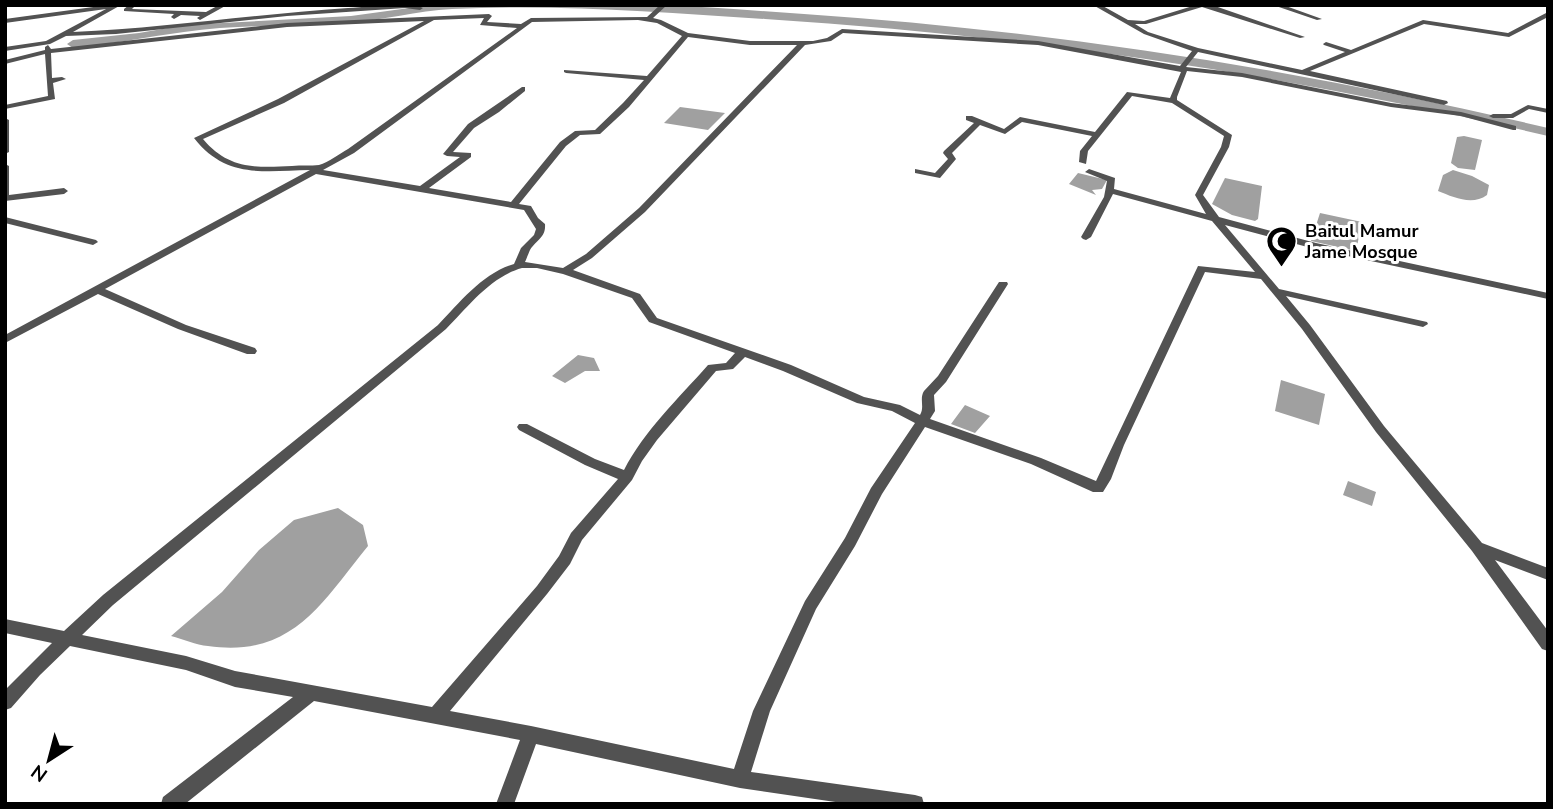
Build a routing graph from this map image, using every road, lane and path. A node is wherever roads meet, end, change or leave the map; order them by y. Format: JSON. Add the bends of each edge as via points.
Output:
{"nodes":[{"id":1,"x":133,"y":5,"type":"edge"},
{"id":2,"x":224,"y":5,"type":"edge"},
{"id":3,"x":276,"y":5,"type":"edge"},
{"id":4,"x":1096,"y":5,"type":"edge"},
{"id":5,"x":1203,"y":5,"type":"edge"},
{"id":6,"x":1214,"y":5,"type":"edge"},
{"id":7,"x":1276,"y":5,"type":"edge"},
{"id":8,"x":116,"y":6,"type":"edge"},
{"id":9,"x":388,"y":6,"type":"edge"},
{"id":10,"x":420,"y":8,"type":"dead end"},
{"id":11,"x":661,"y":9,"type":"edge"},
{"id":12,"x":374,"y":10,"type":"junction"},
{"id":13,"x":180,"y":13,"type":"junction"},
{"id":14,"x":207,"y":14,"type":"junction"},
{"id":15,"x":1548,"y":14,"type":"edge"},
{"id":16,"x":254,"y":17,"type":"junction"},
{"id":17,"x":436,"y":17,"type":"junction"},
{"id":18,"x":1319,"y":19,"type":"dead end"},
{"id":19,"x":364,"y":20,"type":"junction"},
{"id":20,"x":648,"y":20,"type":"junction"},
{"id":21,"x":1122,"y":21,"type":"junction"},
{"id":22,"x":5,"y":22,"type":"edge"},
{"id":23,"x":191,"y":23,"type":"junction"},
{"id":24,"x":160,"y":26,"type":"junction"},
{"id":25,"x":521,"y":26,"type":"junction"},
{"id":26,"x":67,"y":34,"type":"junction"},
{"id":27,"x":686,"y":35,"type":"junction"},
{"id":28,"x":1302,"y":37,"type":"dead end"},
{"id":29,"x":48,"y":43,"type":"junction"},
{"id":30,"x":803,"y":43,"type":"junction"},
{"id":31,"x":1326,"y":44,"type":"dead end"},
{"id":32,"x":5,"y":49,"type":"edge"},
{"id":33,"x":1196,"y":50,"type":"junction"},
{"id":34,"x":1351,"y":52,"type":"junction"},
{"id":35,"x":49,"y":53,"type":"junction"},
{"id":36,"x":5,"y":62,"type":"edge"},
{"id":37,"x":1182,"y":68,"type":"junction"},
{"id":38,"x":566,"y":71,"type":"dead end"},
{"id":39,"x":1303,"y":72,"type":"junction"},
{"id":40,"x":648,"y":78,"type":"junction"},
{"id":41,"x":62,"y":79,"type":"dead end"},
{"id":42,"x":49,"y":81,"type":"junction"},
{"id":43,"x":522,"y":89,"type":"dead end"},
{"id":44,"x":1174,"y":101,"type":"junction"},
{"id":45,"x":5,"y":107,"type":"edge"},
{"id":46,"x":1548,"y":111,"type":"edge"},
{"id":47,"x":969,"y":118,"type":"dead end"},
{"id":48,"x":5,"y":120,"type":"edge"},
{"id":49,"x":979,"y":122,"type":"junction"},
{"id":50,"x":1513,"y":128,"type":"dead end"},
{"id":51,"x":1097,"y":135,"type":"junction"},
{"id":52,"x":5,"y":152,"type":"edge"},
{"id":53,"x":1083,"y":162,"type":"dead end"},
{"id":54,"x":5,"y":166,"type":"edge"},
{"id":55,"x":319,"y":169,"type":"junction"},
{"id":56,"x":918,"y":172,"type":"dead end"},
{"id":57,"x":1089,"y":172,"type":"dead end"},
{"id":58,"x":423,"y":188,"type":"junction"},
{"id":59,"x":1109,"y":190,"type":"junction"},
{"id":60,"x":64,"y":191,"type":"dead end"},
{"id":61,"x":5,"y":196,"type":"edge"},
{"id":62,"x":513,"y":205,"type":"junction"},
{"id":63,"x":1214,"y":217,"type":"junction"},
{"id":64,"x":5,"y":220,"type":"edge"},
{"id":65,"x":1086,"y":237,"type":"dead end"},
{"id":66,"x":93,"y":242,"type":"dead end"},
{"id":67,"x":519,"y":265,"type":"junction"},
{"id":68,"x":565,"y":271,"type":"junction"},
{"id":69,"x":1265,"y":278,"type":"junction"},
{"id":70,"x":1003,"y":284,"type":"dead end"},
{"id":71,"x":98,"y":290,"type":"junction"},
{"id":72,"x":1276,"y":290,"type":"junction"},
{"id":73,"x":1548,"y":296,"type":"edge"},
{"id":74,"x":1423,"y":324,"type":"dead end"},
{"id":75,"x":5,"y":340,"type":"edge"},
{"id":76,"x":251,"y":351,"type":"dead end"},
{"id":77,"x":743,"y":352,"type":"junction"},
{"id":78,"x":922,"y":421,"type":"junction"},
{"id":79,"x":523,"y":427,"type":"dead end"},
{"id":80,"x":627,"y":477,"type":"junction"},
{"id":81,"x":1477,"y":547,"type":"junction"},
{"id":82,"x":1548,"y":574,"type":"edge"},
{"id":83,"x":5,"y":626,"type":"edge"},
{"id":84,"x":68,"y":639,"type":"junction"},
{"id":85,"x":1548,"y":644,"type":"edge"},
{"id":86,"x":310,"y":694,"type":"junction"},
{"id":87,"x":5,"y":702,"type":"edge"},
{"id":88,"x":436,"y":715,"type":"junction"},
{"id":89,"x":531,"y":734,"type":"junction"},
{"id":90,"x":740,"y":779,"type":"junction"},
{"id":91,"x":170,"y":804,"type":"edge"},
{"id":92,"x":505,"y":804,"type":"edge"},
{"id":93,"x":915,"y":804,"type":"edge"}],
"edges":[{"from":1,"to":13,"type":"street","via":[[127,10]]},
{"from":2,"to":14,"type":"street"},
{"from":3,"to":16,"type":"street"},
{"from":4,"to":21,"type":"street"},
{"from":5,"to":6,"type":"street"},
{"from":5,"to":21,"type":"street","via":[[1144,23]]},
{"from":5,"to":28,"type":"street"},
{"from":7,"to":18,"type":"street"},
{"from":8,"to":22,"type":"street"},
{"from":8,"to":26,"type":"street"},
{"from":9,"to":10,"type":"street"},
{"from":9,"to":12,"type":"street"},
{"from":11,"to":20,"type":"street"},
{"from":12,"to":16,"type":"street"},
{"from":12,"to":19,"type":"street"},
{"from":13,"to":14,"type":"street"},
{"from":13,"to":24,"type":"street"},
{"from":14,"to":23,"type":"street"},
{"from":15,"to":34,"type":"street","via":[[1509,35],[1423,22]]},
{"from":16,"to":23,"type":"street"},
{"from":17,"to":19,"type":"street"},
{"from":17,"to":25,"type":"street","via":[[488,16],[482,24]]},
{"from":17,"to":55,"type":"street","via":[[293,94],[198,138],[225,164]]},
{"from":19,"to":35,"type":"street","via":[[250,28]]},
{"from":20,"to":25,"type":"street","via":[[544,19]]},
{"from":20,"to":27,"type":"street"},
{"from":21,"to":33,"type":"street"},
{"from":23,"to":24,"type":"street"},
{"from":24,"to":26,"type":"street"},
{"from":25,"to":55,"type":"street","via":[[351,151]]},
{"from":26,"to":29,"type":"street"},
{"from":27,"to":30,"type":"street","via":[[750,43]]},
{"from":27,"to":40,"type":"street"},
{"from":29,"to":32,"type":"street"},
{"from":29,"to":35,"type":"street"},
{"from":30,"to":37,"type":"street","via":[[829,40],[842,31],[978,37]]},
{"from":30,"to":68,"type":"street","via":[[642,210]]},
{"from":31,"to":34,"type":"street"},
{"from":33,"to":37,"type":"street"},
{"from":33,"to":39,"type":"street"},
{"from":34,"to":39,"type":"street"},
{"from":35,"to":36,"type":"street"},
{"from":35,"to":42,"type":"street"},
{"from":37,"to":44,"type":"street"},
{"from":37,"to":50,"type":"street","via":[[1448,112]]},
{"from":38,"to":40,"type":"street"},
{"from":39,"to":46,"type":"street","via":[[1503,118],[1528,107]]},
{"from":40,"to":62,"type":"street","via":[[597,131],[578,134],[563,144]]},
{"from":41,"to":42,"type":"street"},
{"from":42,"to":45,"type":"street","via":[[52,96]]},
{"from":43,"to":58,"type":"street","via":[[471,126],[447,154],[468,155]]},
{"from":44,"to":51,"type":"street","via":[[1130,94]]},
{"from":44,"to":63,"type":"street","via":[[1228,135],[1229,142],[1199,195]]},
{"from":47,"to":49,"type":"street"},
{"from":48,"to":52,"type":"street"},
{"from":49,"to":51,"type":"street","via":[[1005,132],[1020,119]]},
{"from":49,"to":56,"type":"street","via":[[947,153],[952,159],[937,176]]},
{"from":51,"to":53,"type":"street","via":[[1084,151]]},
{"from":54,"to":61,"type":"street"},
{"from":55,"to":58,"type":"street"},
{"from":55,"to":71,"type":"street"},
{"from":57,"to":59,"type":"street","via":[[1112,180]]},
{"from":58,"to":62,"type":"street"},
{"from":59,"to":63,"type":"street"},
{"from":59,"to":65,"type":"street"},
{"from":60,"to":61,"type":"street"},
{"from":62,"to":67,"type":"street","via":[[528,208],[541,230]]},
{"from":63,"to":69,"type":"street"},
{"from":63,"to":73,"type":"street","via":[[1315,246]]},
{"from":64,"to":66,"type":"street"},
{"from":67,"to":68,"type":"street"},
{"from":67,"to":84,"type":"street","via":[[485,285],[442,327],[218,508]]},
{"from":68,"to":77,"type":"street","via":[[636,296],[653,320]]},
{"from":69,"to":72,"type":"street"},
{"from":69,"to":78,"type":"street","via":[[1202,268],[1098,488]]},
{"from":70,"to":78,"type":"street","via":[[928,394],[929,411]]},
{"from":71,"to":75,"type":"street"},
{"from":71,"to":76,"type":"street"},
{"from":72,"to":74,"type":"street"},
{"from":72,"to":81,"type":"street","via":[[1380,429]]},
{"from":77,"to":78,"type":"street"},
{"from":77,"to":80,"type":"street","via":[[729,366],[712,368],[652,437]]},
{"from":78,"to":90,"type":"street","via":[[810,606],[762,711]]},
{"from":79,"to":80,"type":"street"},
{"from":80,"to":88,"type":"street","via":[[576,537],[565,560],[535,598]]},
{"from":81,"to":82,"type":"street"},
{"from":81,"to":85,"type":"street"},
{"from":83,"to":84,"type":"street"},
{"from":84,"to":86,"type":"street"},
{"from":84,"to":87,"type":"street"},
{"from":86,"to":88,"type":"street"},
{"from":86,"to":91,"type":"street"},
{"from":88,"to":89,"type":"street"},
{"from":89,"to":90,"type":"street"},
{"from":89,"to":92,"type":"street"},
{"from":90,"to":93,"type":"street"}]}
